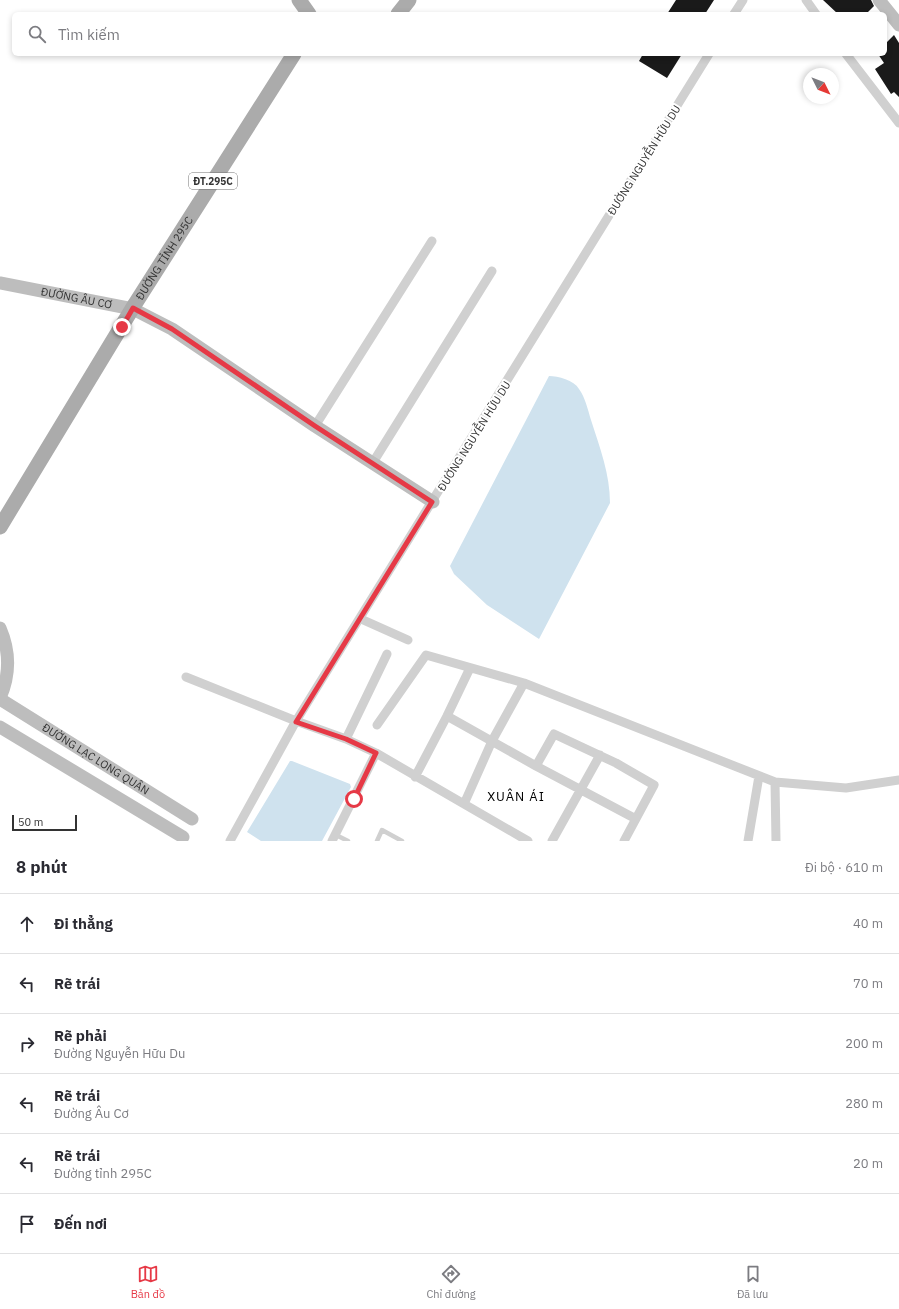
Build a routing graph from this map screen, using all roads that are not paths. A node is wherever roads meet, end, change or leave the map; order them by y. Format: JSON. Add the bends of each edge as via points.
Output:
{"nodes":[{"id":1,"x":298,"y":0,"type":"edge"},
{"id":2,"x":409,"y":0,"type":"edge"},
{"id":3,"x":743,"y":0,"type":"edge"},
{"id":4,"x":806,"y":0,"type":"edge"},
{"id":5,"x":879,"y":0,"type":"edge"},
{"id":6,"x":307,"y":12,"type":"edge"},
{"id":7,"x":400,"y":12,"type":"edge"},
{"id":8,"x":735,"y":12,"type":"edge"},
{"id":9,"x":815,"y":12,"type":"edge"},
{"id":10,"x":899,"y":25,"type":"edge"},
{"id":11,"x":293,"y":56,"type":"edge"},
{"id":12,"x":708,"y":56,"type":"edge"},
{"id":13,"x":848,"y":56,"type":"edge"},
{"id":14,"x":899,"y":123,"type":"edge"},
{"id":15,"x":432,"y":242,"type":"dead end"},
{"id":16,"x":492,"y":271,"type":"dead end"},
{"id":17,"x":0,"y":283,"type":"edge"},
{"id":18,"x":133,"y":308,"type":"junction"},
{"id":19,"x":315,"y":426,"type":"junction"},
{"id":20,"x":372,"y":464,"type":"junction"},
{"id":21,"x":432,"y":502,"type":"junction"},
{"id":22,"x":0,"y":527,"type":"edge"},
{"id":23,"x":361,"y":619,"type":"junction"},
{"id":24,"x":0,"y":628,"type":"edge"},
{"id":25,"x":408,"y":640,"type":"dead end"},
{"id":26,"x":387,"y":654,"type":"dead end"},
{"id":27,"x":470,"y":668,"type":"junction"},
{"id":28,"x":186,"y":677,"type":"dead end"},
{"id":29,"x":524,"y":683,"type":"junction"},
{"id":30,"x":0,"y":698,"type":"edge"},
{"id":31,"x":448,"y":716,"type":"junction"},
{"id":32,"x":296,"y":722,"type":"junction"},
{"id":33,"x":377,"y":725,"type":"dead end"},
{"id":34,"x":0,"y":727,"type":"edge"},
{"id":35,"x":346,"y":739,"type":"junction"},
{"id":36,"x":492,"y":741,"type":"junction"},
{"id":37,"x":376,"y":753,"type":"junction"},
{"id":38,"x":600,"y":755,"type":"junction"},
{"id":39,"x":536,"y":766,"type":"junction"},
{"id":40,"x":415,"y":776,"type":"junction"},
{"id":41,"x":759,"y":776,"type":"junction"},
{"id":42,"x":899,"y":780,"type":"edge"},
{"id":43,"x":775,"y":782,"type":"junction"},
{"id":44,"x":581,"y":790,"type":"junction"},
{"id":45,"x":464,"y":804,"type":"junction"},
{"id":46,"x":192,"y":819,"type":"dead end"},
{"id":47,"x":636,"y":819,"type":"junction"},
{"id":48,"x":183,"y":837,"type":"dead end"},
{"id":49,"x":334,"y":838,"type":"edge"},
{"id":50,"x":230,"y":841,"type":"edge"},
{"id":51,"x":348,"y":841,"type":"edge"},
{"id":52,"x":377,"y":841,"type":"edge"},
{"id":53,"x":402,"y":841,"type":"edge"},
{"id":54,"x":528,"y":841,"type":"edge"},
{"id":55,"x":552,"y":841,"type":"edge"},
{"id":56,"x":624,"y":841,"type":"edge"},
{"id":57,"x":748,"y":841,"type":"edge"},
{"id":58,"x":776,"y":841,"type":"edge"}],
"edges":[{"from":1,"to":6,"type":"main road"},
{"from":2,"to":7,"type":"main road"},
{"from":3,"to":8,"type":"street"},
{"from":4,"to":9,"type":"street"},
{"from":5,"to":10,"type":"main road"},
{"from":11,"to":18,"type":"main road","name":"ĐƯỜNG TỈNH 295C","number":"ĐT.295C"},
{"from":12,"to":21,"type":"street","name":"ĐƯỜNG NGUYỄN HỮU DU"},
{"from":13,"to":14,"type":"street"},
{"from":15,"to":19,"type":"street"},
{"from":16,"to":20,"type":"street"},
{"from":17,"to":18,"type":"main road","name":"ĐƯỜNG ÂU CƠ"},
{"from":18,"to":19,"type":"main road","name":"ĐƯỜNG ÂU CƠ","via":[[172,329]]},
{"from":18,"to":22,"type":"main road","name":"ĐƯỜNG TỈNH 295C","number":"ĐT.295C"},
{"from":19,"to":20,"type":"main road","name":"ĐƯỜNG ÂU CƠ"},
{"from":20,"to":21,"type":"main road","name":"ĐƯỜNG ÂU CƠ"},
{"from":21,"to":23,"type":"street","name":"ĐƯỜNG NGUYỄN HỮU DU"},
{"from":23,"to":25,"type":"street"},
{"from":23,"to":32,"type":"street","name":"ĐƯỜNG NGUYỄN HỮU DU"},
{"from":24,"to":30,"type":"main road","via":[[7,649],[8,665],[6,682]]},
{"from":26,"to":35,"type":"street"},
{"from":27,"to":29,"type":"street"},
{"from":27,"to":31,"type":"street"},
{"from":27,"to":33,"type":"street","via":[[426,655]]},
{"from":28,"to":32,"type":"street"},
{"from":29,"to":36,"type":"street"},
{"from":29,"to":41,"type":"street"},
{"from":30,"to":46,"type":"main road","name":"ĐƯỜNG LẠC LONG QUÂN"},
{"from":31,"to":36,"type":"street"},
{"from":31,"to":40,"type":"street"},
{"from":32,"to":35,"type":"street"},
{"from":32,"to":50,"type":"street","name":"ĐƯỜNG NGUYỄN HỮU DU"},
{"from":34,"to":48,"type":"main road","name":"ĐƯỜNG LẠC LONG QUÂN"},
{"from":35,"to":37,"type":"street"},
{"from":36,"to":39,"type":"street"},
{"from":36,"to":45,"type":"street"},
{"from":37,"to":40,"type":"street"},
{"from":37,"to":49,"type":"street"},
{"from":38,"to":39,"type":"street","via":[[554,734]]},
{"from":38,"to":44,"type":"street"},
{"from":38,"to":47,"type":"street","via":[[654,785]]},
{"from":39,"to":44,"type":"street"},
{"from":40,"to":45,"type":"street"},
{"from":41,"to":43,"type":"street"},
{"from":41,"to":57,"type":"street"},
{"from":42,"to":43,"type":"street","via":[[846,788]]},
{"from":43,"to":58,"type":"street"},
{"from":44,"to":47,"type":"street"},
{"from":44,"to":55,"type":"street"},
{"from":45,"to":54,"type":"street"},
{"from":47,"to":56,"type":"street"},
{"from":49,"to":51,"type":"lane"},
{"from":52,"to":53,"type":"lane","via":[[382,830]]}]}
